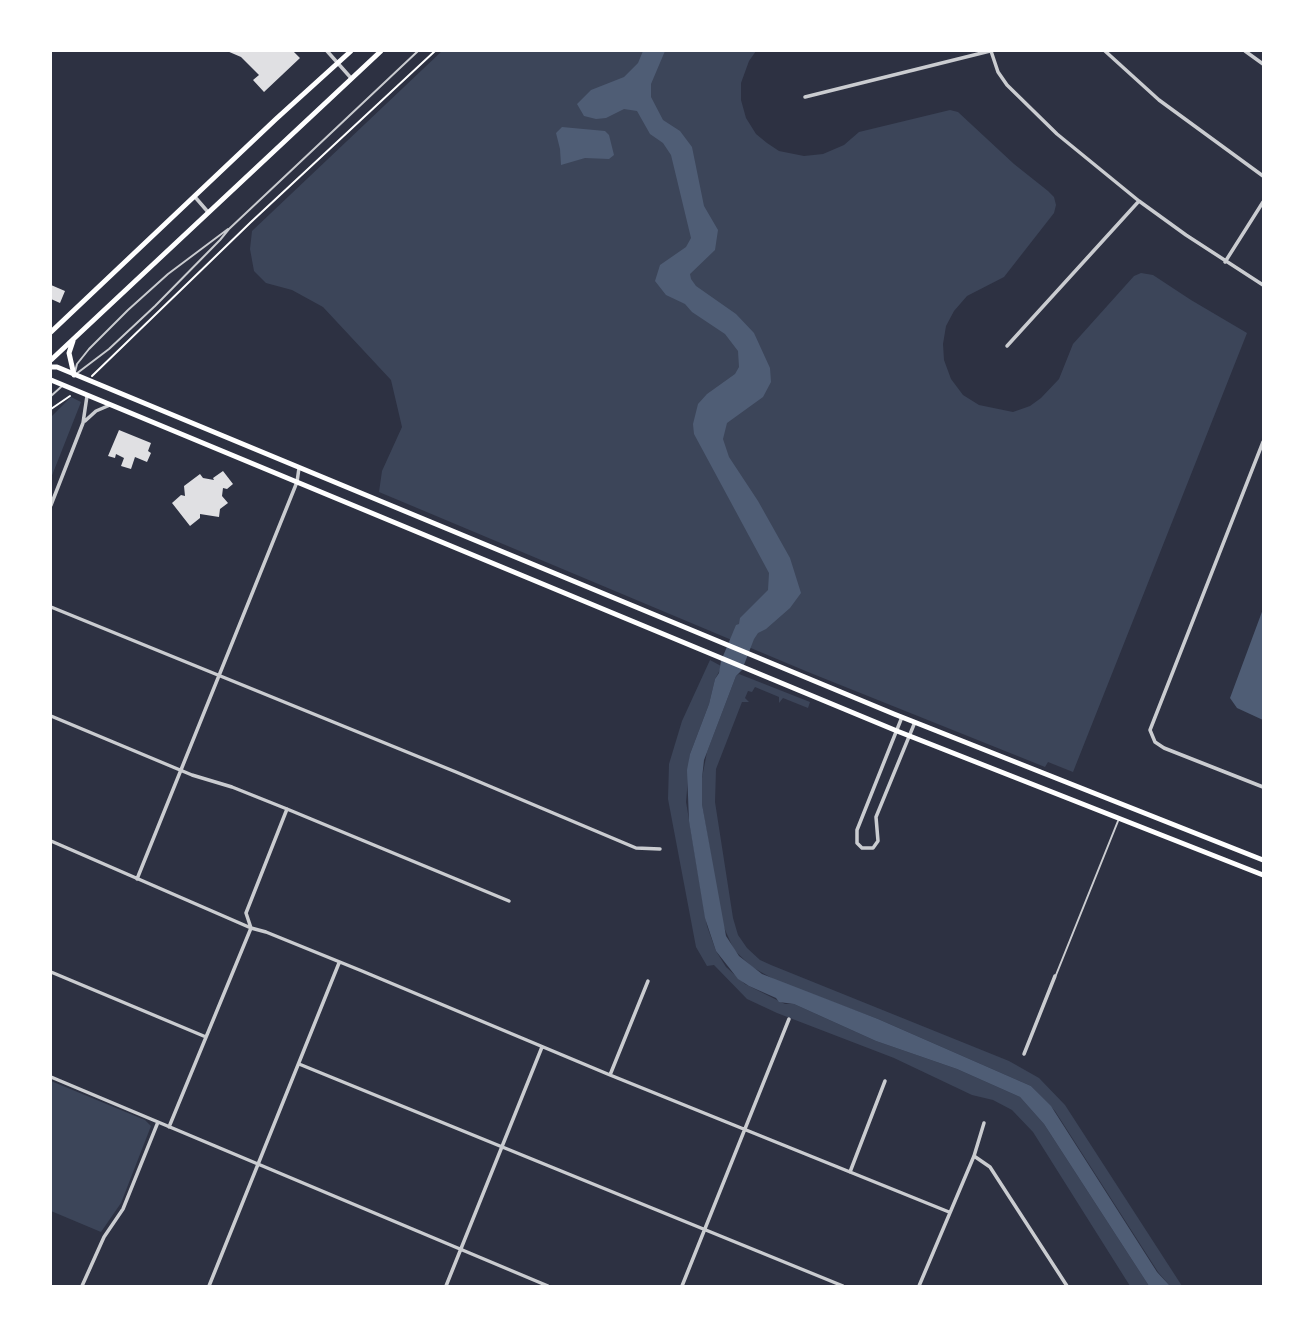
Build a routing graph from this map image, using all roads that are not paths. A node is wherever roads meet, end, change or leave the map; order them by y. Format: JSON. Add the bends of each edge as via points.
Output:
{"nodes":[{"id":1,"x":327,"y":51,"type":"edge"},
{"id":2,"x":351,"y":51,"type":"edge"},
{"id":3,"x":381,"y":51,"type":"edge"},
{"id":4,"x":418,"y":51,"type":"edge"},
{"id":5,"x":990,"y":51,"type":"edge"},
{"id":6,"x":1105,"y":51,"type":"edge"},
{"id":7,"x":1245,"y":51,"type":"edge"},
{"id":8,"x":338,"y":63,"type":"junction"},
{"id":9,"x":1263,"y":64,"type":"edge"},
{"id":10,"x":352,"y":78,"type":"junction"},
{"id":11,"x":805,"y":97,"type":"dead end"},
{"id":12,"x":1263,"y":176,"type":"edge"},
{"id":13,"x":195,"y":197,"type":"junction"},
{"id":14,"x":1139,"y":201,"type":"junction"},
{"id":15,"x":1263,"y":202,"type":"edge"},
{"id":16,"x":208,"y":212,"type":"junction"},
{"id":17,"x":229,"y":229,"type":"junction"},
{"id":18,"x":1225,"y":262,"type":"junction"},
{"id":19,"x":1263,"y":285,"type":"edge"},
{"id":20,"x":51,"y":332,"type":"edge"},
{"id":21,"x":75,"y":338,"type":"junction"},
{"id":22,"x":1007,"y":346,"type":"dead end"},
{"id":23,"x":51,"y":360,"type":"edge"},
{"id":24,"x":51,"y":367,"type":"edge"},
{"id":25,"x":74,"y":375,"type":"junction"},
{"id":26,"x":51,"y":380,"type":"edge"},
{"id":27,"x":63,"y":385,"type":"junction"},
{"id":28,"x":51,"y":396,"type":"edge"},
{"id":29,"x":87,"y":396,"type":"junction"},
{"id":30,"x":110,"y":405,"type":"junction"},
{"id":31,"x":83,"y":423,"type":"junction"},
{"id":32,"x":193,"y":424,"type":"junction"},
{"id":33,"x":180,"y":433,"type":"junction"},
{"id":34,"x":1263,"y":442,"type":"edge"},
{"id":35,"x":299,"y":468,"type":"junction"},
{"id":36,"x":296,"y":482,"type":"junction"},
{"id":37,"x":51,"y":505,"type":"edge"},
{"id":38,"x":51,"y":607,"type":"edge"},
{"id":39,"x":220,"y":675,"type":"junction"},
{"id":40,"x":51,"y":716,"type":"edge"},
{"id":41,"x":902,"y":718,"type":"junction"},
{"id":42,"x":915,"y":722,"type":"junction"},
{"id":43,"x":897,"y":731,"type":"junction"},
{"id":44,"x":909,"y":736,"type":"junction"},
{"id":45,"x":180,"y":770,"type":"junction"},
{"id":46,"x":1263,"y":787,"type":"edge"},
{"id":47,"x":287,"y":809,"type":"junction"},
{"id":48,"x":1119,"y":818,"type":"junction"},
{"id":49,"x":51,"y":841,"type":"edge"},
{"id":50,"x":660,"y":849,"type":"dead end"},
{"id":51,"x":1263,"y":860,"type":"edge"},
{"id":52,"x":1263,"y":875,"type":"edge"},
{"id":53,"x":137,"y":879,"type":"junction"},
{"id":54,"x":509,"y":901,"type":"dead end"},
{"id":55,"x":250,"y":928,"type":"junction"},
{"id":56,"x":339,"y":963,"type":"junction"},
{"id":57,"x":51,"y":972,"type":"edge"},
{"id":58,"x":1055,"y":976,"type":"joint"},
{"id":59,"x":648,"y":981,"type":"dead end"},
{"id":60,"x":789,"y":1018,"type":"dead end"},
{"id":61,"x":206,"y":1037,"type":"junction"},
{"id":62,"x":542,"y":1047,"type":"junction"},
{"id":63,"x":1024,"y":1054,"type":"dead end"},
{"id":64,"x":299,"y":1064,"type":"junction"},
{"id":65,"x":610,"y":1075,"type":"junction"},
{"id":66,"x":51,"y":1077,"type":"edge"},
{"id":67,"x":885,"y":1081,"type":"dead end"},
{"id":68,"x":158,"y":1122,"type":"junction"},
{"id":69,"x":984,"y":1124,"type":"dead end"},
{"id":70,"x":169,"y":1127,"type":"junction"},
{"id":71,"x":744,"y":1130,"type":"junction"},
{"id":72,"x":502,"y":1147,"type":"junction"},
{"id":73,"x":974,"y":1156,"type":"junction"},
{"id":74,"x":258,"y":1164,"type":"junction"},
{"id":75,"x":850,"y":1172,"type":"junction"},
{"id":76,"x":949,"y":1212,"type":"junction"},
{"id":77,"x":704,"y":1231,"type":"junction"},
{"id":78,"x":460,"y":1250,"type":"junction"},
{"id":79,"x":82,"y":1286,"type":"edge"},
{"id":80,"x":209,"y":1286,"type":"edge"},
{"id":81,"x":446,"y":1286,"type":"edge"},
{"id":82,"x":548,"y":1286,"type":"edge"},
{"id":83,"x":682,"y":1286,"type":"edge"},
{"id":84,"x":843,"y":1286,"type":"edge"},
{"id":85,"x":919,"y":1286,"type":"edge"},
{"id":86,"x":1067,"y":1286,"type":"edge"}],
"edges":[{"from":1,"to":8,"type":"street"},
{"from":2,"to":8,"type":"main road"},
{"from":3,"to":10,"type":"main road"},
{"from":4,"to":17,"type":"lane"},
{"from":5,"to":11,"type":"street"},
{"from":5,"to":14,"type":"street","via":[[1013,93]]},
{"from":6,"to":12,"type":"street","via":[[1172,111]]},
{"from":7,"to":9,"type":"street"},
{"from":8,"to":10,"type":"street"},
{"from":8,"to":13,"type":"main road"},
{"from":10,"to":16,"type":"main road"},
{"from":13,"to":16,"type":"street"},
{"from":13,"to":20,"type":"main road"},
{"from":14,"to":18,"type":"street"},
{"from":14,"to":22,"type":"street"},
{"from":15,"to":18,"type":"street"},
{"from":16,"to":21,"type":"main road"},
{"from":17,"to":25,"type":"lane","via":[[155,306]]},
{"from":17,"to":25,"type":"lane","via":[[128,310],[80,360]]},
{"from":18,"to":19,"type":"street"},
{"from":21,"to":23,"type":"main road"},
{"from":21,"to":25,"type":"main road","via":[[69,353]]},
{"from":24,"to":25,"type":"main road"},
{"from":25,"to":27,"type":"lane"},
{"from":25,"to":32,"type":"main road"},
{"from":26,"to":27,"type":"main road"},
{"from":27,"to":28,"type":"lane"},
{"from":27,"to":29,"type":"main road"},
{"from":29,"to":30,"type":"main road"},
{"from":29,"to":31,"type":"street"},
{"from":30,"to":31,"type":"street"},
{"from":30,"to":33,"type":"main road"},
{"from":31,"to":37,"type":"street"},
{"from":32,"to":33,"type":"main road"},
{"from":32,"to":35,"type":"main road"},
{"from":33,"to":36,"type":"main road"},
{"from":34,"to":46,"type":"street","via":[[1150,723],[1151,736],[1164,748]]},
{"from":35,"to":36,"type":"street"},
{"from":35,"to":41,"type":"main road"},
{"from":36,"to":39,"type":"street"},
{"from":36,"to":43,"type":"main road"},
{"from":38,"to":39,"type":"street"},
{"from":39,"to":45,"type":"street"},
{"from":39,"to":50,"type":"street","via":[[636,848]]},
{"from":40,"to":45,"type":"street"},
{"from":41,"to":42,"type":"main road"},
{"from":41,"to":43,"type":"street"},
{"from":42,"to":44,"type":"street"},
{"from":42,"to":51,"type":"main road"},
{"from":43,"to":44,"type":"main road"},
{"from":43,"to":44,"type":"street","via":[[857,830],[862,848],[873,848],[878,841],[876,817]]},
{"from":44,"to":48,"type":"main road"},
{"from":45,"to":47,"type":"street"},
{"from":45,"to":53,"type":"street"},
{"from":47,"to":54,"type":"street"},
{"from":47,"to":55,"type":"street","via":[[246,913]]},
{"from":48,"to":52,"type":"main road"},
{"from":48,"to":58,"type":"lane"},
{"from":49,"to":53,"type":"street"},
{"from":53,"to":55,"type":"street"},
{"from":55,"to":56,"type":"street"},
{"from":55,"to":61,"type":"street"},
{"from":56,"to":62,"type":"street"},
{"from":56,"to":64,"type":"street"},
{"from":57,"to":61,"type":"street"},
{"from":58,"to":63,"type":"street"},
{"from":59,"to":65,"type":"street"},
{"from":60,"to":71,"type":"street"},
{"from":61,"to":70,"type":"street"},
{"from":62,"to":65,"type":"street"},
{"from":62,"to":72,"type":"street"},
{"from":64,"to":72,"type":"street"},
{"from":64,"to":74,"type":"street"},
{"from":65,"to":71,"type":"street"},
{"from":66,"to":68,"type":"street"},
{"from":67,"to":75,"type":"street"},
{"from":68,"to":70,"type":"street"},
{"from":68,"to":79,"type":"street","via":[[123,1209],[104,1237]]},
{"from":69,"to":73,"type":"street"},
{"from":70,"to":74,"type":"street"},
{"from":71,"to":75,"type":"street"},
{"from":71,"to":77,"type":"street"},
{"from":72,"to":77,"type":"street"},
{"from":72,"to":78,"type":"street"},
{"from":73,"to":76,"type":"street"},
{"from":73,"to":86,"type":"street","via":[[990,1167]]},
{"from":74,"to":78,"type":"street"},
{"from":74,"to":80,"type":"street"},
{"from":75,"to":76,"type":"street"},
{"from":76,"to":85,"type":"street"},
{"from":77,"to":83,"type":"street"},
{"from":77,"to":84,"type":"street"},
{"from":78,"to":81,"type":"street"},
{"from":78,"to":82,"type":"street"}]}
